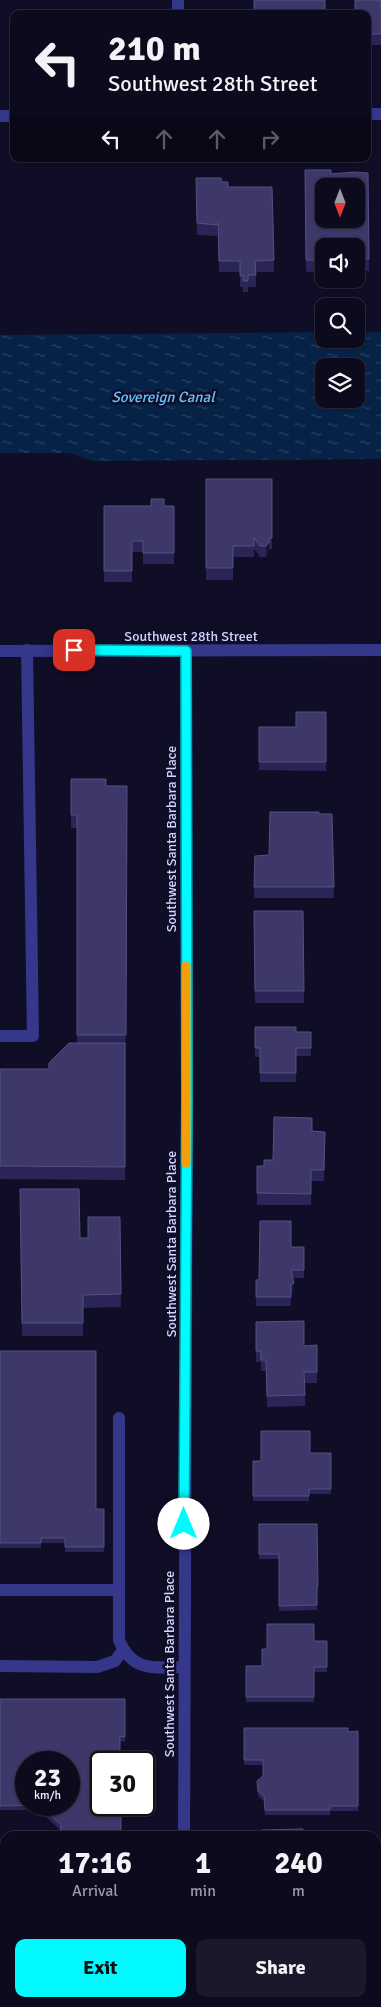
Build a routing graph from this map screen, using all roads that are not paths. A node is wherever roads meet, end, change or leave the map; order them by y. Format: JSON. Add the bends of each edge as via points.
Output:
{"nodes":[{"id":1,"x":26,"y":650,"type":"junction"},
{"id":2,"x":381,"y":650,"type":"edge"},
{"id":3,"x":0,"y":651,"type":"edge"},
{"id":4,"x":186,"y":651,"type":"junction"},
{"id":5,"x":0,"y":1036,"type":"edge"},
{"id":6,"x":119,"y":1418,"type":"dead end"},
{"id":7,"x":0,"y":1590,"type":"edge"},
{"id":8,"x":118,"y":1590,"type":"junction"},
{"id":9,"x":123,"y":1650,"type":"junction"},
{"id":10,"x":0,"y":1666,"type":"edge"},
{"id":11,"x":184,"y":1667,"type":"junction"},
{"id":12,"x":184,"y":1831,"type":"edge"}],
"edges":[{"from":1,"to":3,"type":"street","name":"Southwest 28th Street"},
{"from":1,"to":4,"type":"street","name":"Southwest 28th Street"},
{"from":1,"to":5,"type":"street","via":[[33,1036]]},
{"from":2,"to":4,"type":"street","name":"Southwest 28th Street"},
{"from":4,"to":11,"type":"street","name":"Southwest Santa Barbara Place"},
{"from":6,"to":8,"type":"street"},
{"from":7,"to":8,"type":"street"},
{"from":8,"to":9,"type":"street","via":[[119,1640]]},
{"from":9,"to":10,"type":"street","via":[[114,1661],[97,1666]]},
{"from":9,"to":11,"type":"street","via":[[137,1664],[156,1668]]},
{"from":11,"to":12,"type":"street","name":"Southwest Santa Barbara Place"}]}
